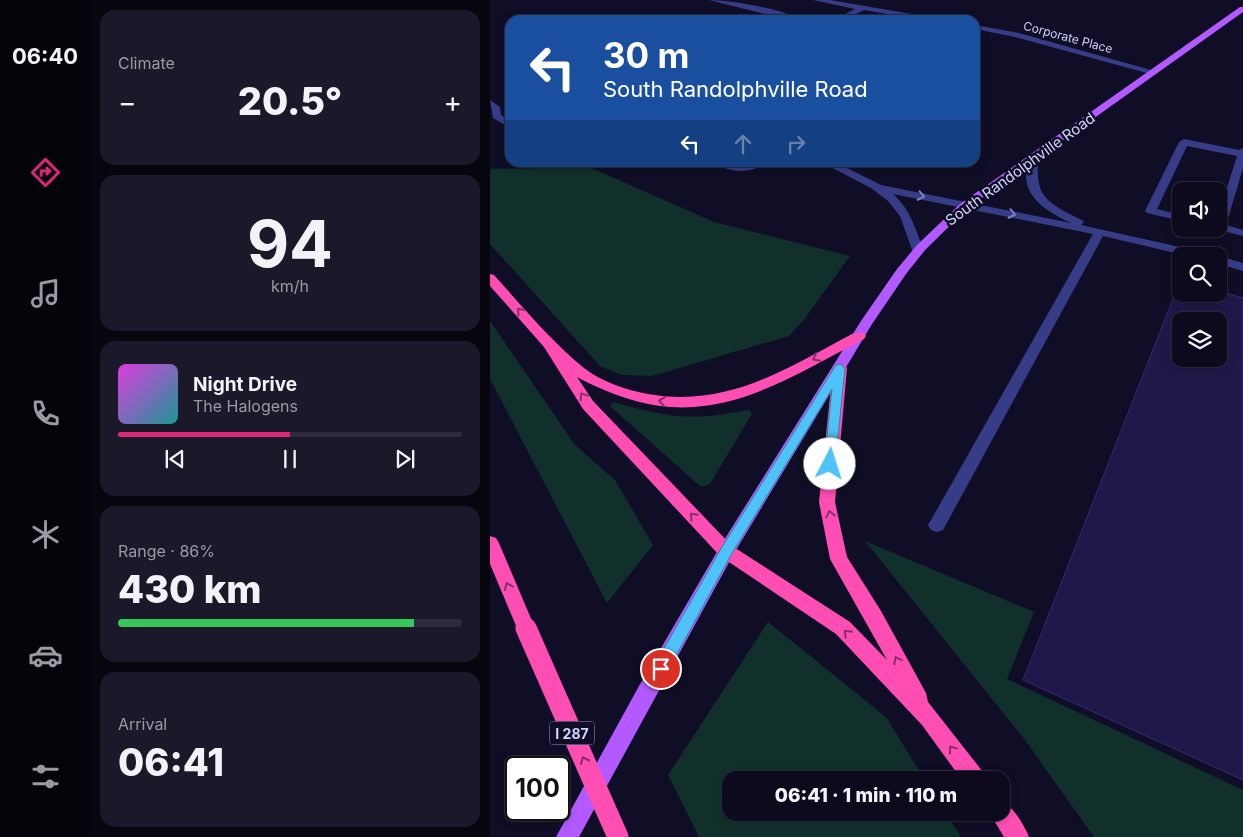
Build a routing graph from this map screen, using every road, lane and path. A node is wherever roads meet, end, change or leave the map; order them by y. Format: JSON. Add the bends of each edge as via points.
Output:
{"nodes":[{"id":1,"x":713,"y":0,"type":"edge"},
{"id":2,"x":817,"y":0,"type":"edge"},
{"id":3,"x":862,"y":8,"type":"junction"},
{"id":4,"x":1243,"y":9,"type":"edge"},
{"id":5,"x":778,"y":14,"type":"junction"},
{"id":6,"x":774,"y":15,"type":"edge"},
{"id":7,"x":781,"y":15,"type":"edge"},
{"id":8,"x":848,"y":15,"type":"edge"},
{"id":9,"x":896,"y":15,"type":"edge"},
{"id":10,"x":980,"y":28,"type":"edge"},
{"id":11,"x":1154,"y":72,"type":"junction"},
{"id":12,"x":490,"y":103,"type":"edge"},
{"id":13,"x":505,"y":122,"type":"edge"},
{"id":14,"x":1243,"y":153,"type":"edge"},
{"id":15,"x":1034,"y":156,"type":"junction"},
{"id":16,"x":729,"y":167,"type":"edge"},
{"id":17,"x":751,"y":167,"type":"edge"},
{"id":18,"x":836,"y":167,"type":"edge"},
{"id":19,"x":879,"y":188,"type":"junction"},
{"id":20,"x":1227,"y":202,"type":"edge"},
{"id":21,"x":964,"y":206,"type":"junction"},
{"id":22,"x":1172,"y":216,"type":"edge"},
{"id":23,"x":1227,"y":229,"type":"edge"},
{"id":24,"x":1100,"y":232,"type":"junction"},
{"id":25,"x":1243,"y":233,"type":"edge"},
{"id":26,"x":1172,"y":249,"type":"edge"},
{"id":27,"x":918,"y":252,"type":"junction"},
{"id":28,"x":1227,"y":262,"type":"edge"},
{"id":29,"x":1243,"y":267,"type":"edge"},
{"id":30,"x":490,"y":278,"type":"edge"},
{"id":31,"x":859,"y":336,"type":"junction"},
{"id":32,"x":550,"y":344,"type":"junction"},
{"id":33,"x":840,"y":368,"type":"junction"},
{"id":34,"x":937,"y":525,"type":"dead end"},
{"id":35,"x":490,"y":543,"type":"edge"},
{"id":36,"x":726,"y":551,"type":"junction"},
{"id":37,"x":929,"y":718,"type":"junction"},
{"id":38,"x":968,"y":771,"type":"edge"},
{"id":39,"x":1006,"y":821,"type":"edge"},
{"id":40,"x":567,"y":837,"type":"edge"},
{"id":41,"x":618,"y":837,"type":"edge"},
{"id":42,"x":1018,"y":837,"type":"edge"}],
"edges":[{"from":1,"to":5,"type":"street"},
{"from":2,"to":3,"type":"street"},
{"from":3,"to":8,"type":"street"},
{"from":3,"to":9,"type":"street"},
{"from":4,"to":11,"type":"main road","name":"South Randolphville Road"},
{"from":5,"to":6,"type":"street"},
{"from":5,"to":7,"type":"street"},
{"from":10,"to":11,"type":"street","name":"Corporate Place"},
{"from":11,"to":15,"type":"main road","name":"South Randolphville Road"},
{"from":12,"to":13,"type":"street","via":[[497,109],[496,116]]},
{"from":14,"to":20,"type":"street"},
{"from":14,"to":22,"type":"street","via":[[1184,142],[1150,211]]},
{"from":15,"to":21,"type":"main road","name":"South Randolphville Road"},
{"from":15,"to":24,"type":"street","via":[[1033,188],[1045,202],[1064,216]]},
{"from":16,"to":17,"type":"street"},
{"from":18,"to":19,"type":"street"},
{"from":19,"to":21,"type":"street","one_way":true},
{"from":19,"to":27,"type":"street","via":[[899,206]]},
{"from":21,"to":24,"type":"street","one_way":true},
{"from":21,"to":27,"type":"main road","name":"South Randolphville Road","via":[[944,222]]},
{"from":23,"to":25,"type":"street"},
{"from":24,"to":26,"type":"street"},
{"from":24,"to":34,"type":"street"},
{"from":27,"to":31,"type":"main road","name":"South Randolphville Road"},
{"from":28,"to":29,"type":"street"},
{"from":32,"to":30,"type":"highway","one_way":true},
{"from":31,"to":32,"type":"highway","one_way":true,"via":[[767,384],[740,394],[701,402],[638,397],[611,389],[581,373]]},
{"from":31,"to":33,"type":"main road","name":"South Randolphville Road"},
{"from":36,"to":32,"type":"highway","one_way":true,"via":[[588,405]]},
{"from":33,"to":36,"type":"main road","name":"South Randolphville Road"},
{"from":37,"to":33,"type":"highway","one_way":true,"via":[[839,559],[827,502]]},
{"from":41,"to":35,"type":"highway","number":"I 287","one_way":true,"bridge":true},
{"from":37,"to":36,"type":"highway","one_way":true,"via":[[843,628]]},
{"from":36,"to":40,"type":"main road","name":"South Randolphville Road"},
{"from":38,"to":37,"type":"highway","one_way":true},
{"from":39,"to":42,"type":"highway"}]}
